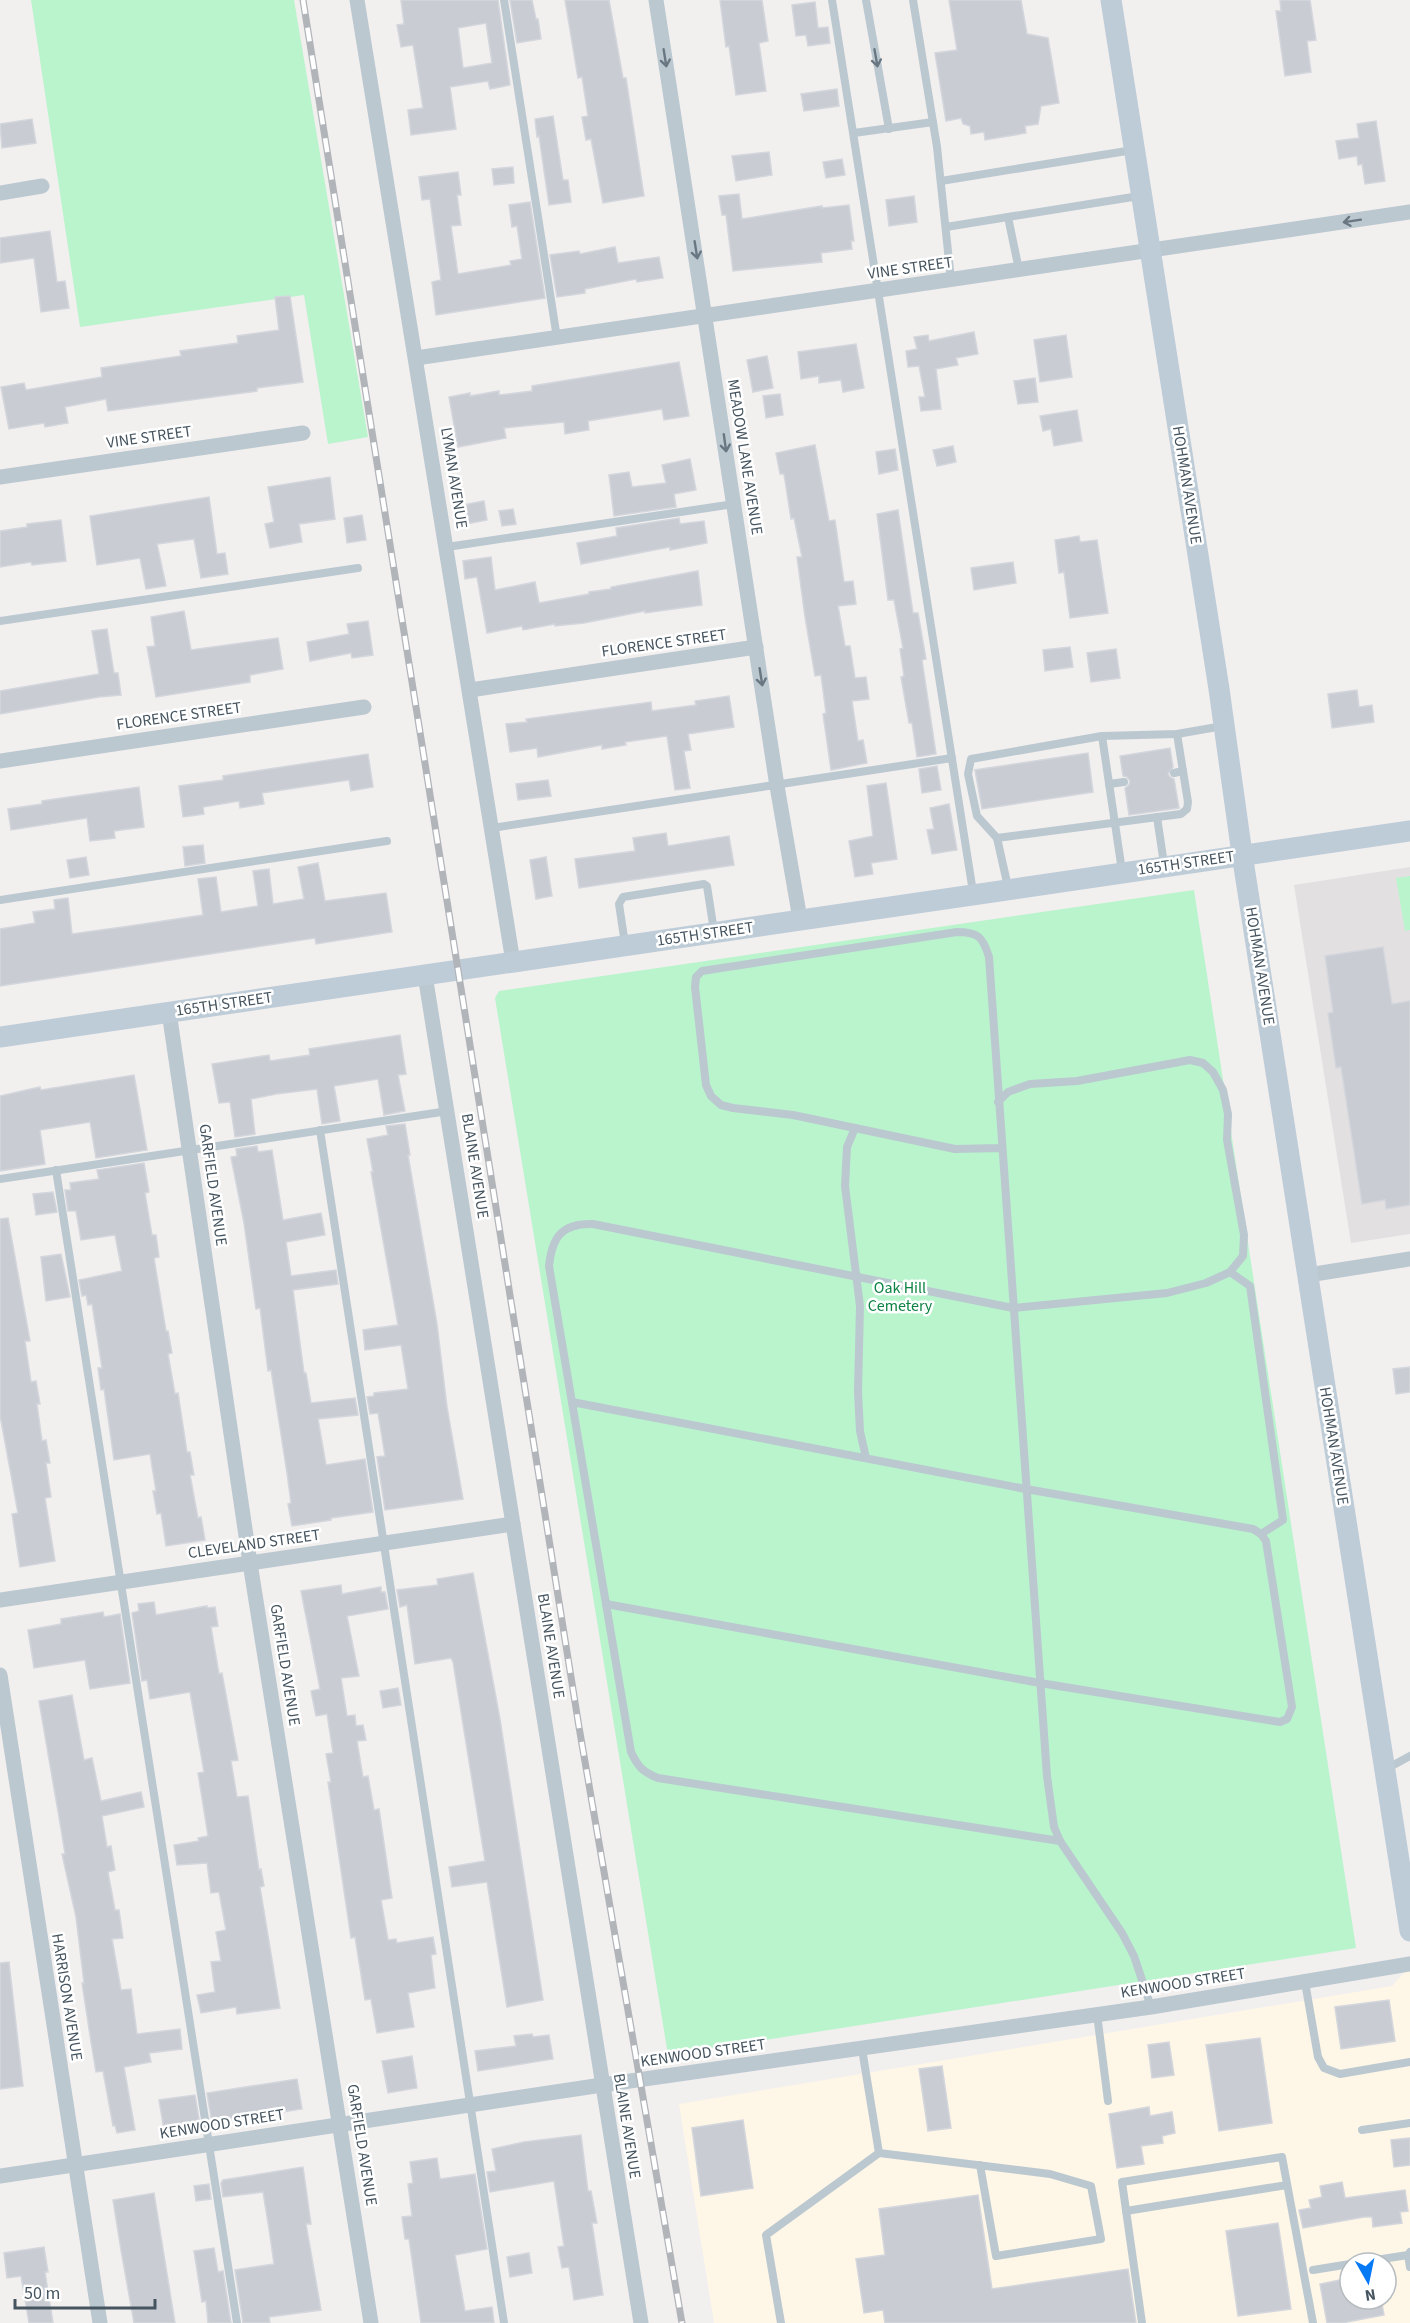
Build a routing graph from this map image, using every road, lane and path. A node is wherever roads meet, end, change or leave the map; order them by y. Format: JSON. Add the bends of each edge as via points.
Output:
{"nodes":[{"id":1,"x":357,"y":0,"type":"edge"},
{"id":2,"x":504,"y":0,"type":"edge"},
{"id":3,"x":656,"y":0,"type":"edge"},
{"id":4,"x":832,"y":0,"type":"edge"},
{"id":5,"x":866,"y":0,"type":"edge"},
{"id":6,"x":913,"y":0,"type":"edge"},
{"id":7,"x":1111,"y":0,"type":"edge"},
{"id":8,"x":933,"y":122,"type":"junction"},
{"id":9,"x":889,"y":129,"type":"junction"},
{"id":10,"x":854,"y":133,"type":"junction"},
{"id":11,"x":1134,"y":149,"type":"junction"},
{"id":12,"x":941,"y":181,"type":"junction"},
{"id":13,"x":42,"y":186,"type":"dead end"},
{"id":14,"x":0,"y":193,"type":"edge"},
{"id":15,"x":1142,"y":196,"type":"junction"},
{"id":16,"x":1410,"y":212,"type":"edge"},
{"id":17,"x":1008,"y":217,"type":"junction"},
{"id":18,"x":946,"y":227,"type":"junction"},
{"id":19,"x":1150,"y":251,"type":"junction"},
{"id":20,"x":1019,"y":270,"type":"junction"},
{"id":21,"x":951,"y":280,"type":"junction"},
{"id":22,"x":879,"y":291,"type":"junction"},
{"id":23,"x":706,"y":316,"type":"junction"},
{"id":24,"x":557,"y":338,"type":"junction"},
{"id":25,"x":416,"y":358,"type":"junction"},
{"id":26,"x":303,"y":433,"type":"dead end"},
{"id":27,"x":0,"y":477,"type":"edge"},
{"id":28,"x":734,"y":504,"type":"junction"},
{"id":29,"x":447,"y":547,"type":"junction"},
{"id":30,"x":357,"y":568,"type":"dead end"},
{"id":31,"x":0,"y":621,"type":"edge"},
{"id":32,"x":756,"y":647,"type":"junction"},
{"id":33,"x":470,"y":690,"type":"junction"},
{"id":34,"x":364,"y":707,"type":"dead end"},
{"id":35,"x":1224,"y":726,"type":"junction"},
{"id":36,"x":1177,"y":734,"type":"junction"},
{"id":37,"x":1102,"y":736,"type":"junction"},
{"id":38,"x":952,"y":758,"type":"junction"},
{"id":39,"x":0,"y":760,"type":"edge"},
{"id":40,"x":1183,"y":771,"type":"junction"},
{"id":41,"x":1174,"y":773,"type":"dead end"},
{"id":42,"x":1124,"y":782,"type":"dead end"},
{"id":43,"x":1109,"y":784,"type":"junction"},
{"id":44,"x":777,"y":786,"type":"junction"},
{"id":45,"x":1157,"y":817,"type":"junction"},
{"id":46,"x":1114,"y":823,"type":"junction"},
{"id":47,"x":492,"y":828,"type":"junction"},
{"id":48,"x":1410,"y":831,"type":"edge"},
{"id":49,"x":997,"y":838,"type":"junction"},
{"id":50,"x":387,"y":842,"type":"dead end"},
{"id":51,"x":1242,"y":854,"type":"junction"},
{"id":52,"x":1164,"y":866,"type":"junction"},
{"id":53,"x":1122,"y":872,"type":"junction"},
{"id":54,"x":1009,"y":889,"type":"junction"},
{"id":55,"x":973,"y":894,"type":"junction"},
{"id":56,"x":0,"y":900,"type":"edge"},
{"id":57,"x":800,"y":919,"type":"junction"},
{"id":58,"x":714,"y":932,"type":"junction"},
{"id":59,"x":625,"y":946,"type":"junction"},
{"id":60,"x":513,"y":962,"type":"junction"},
{"id":61,"x":425,"y":975,"type":"junction"},
{"id":62,"x":169,"y":1012,"type":"junction"},
{"id":63,"x":0,"y":1037,"type":"edge"},
{"id":64,"x":998,"y":1102,"type":"junction"},
{"id":65,"x":448,"y":1111,"type":"junction"},
{"id":66,"x":855,"y":1128,"type":"junction"},
{"id":67,"x":320,"y":1130,"type":"junction"},
{"id":68,"x":1001,"y":1149,"type":"junction"},
{"id":69,"x":190,"y":1150,"type":"junction"},
{"id":70,"x":56,"y":1170,"type":"junction"},
{"id":71,"x":0,"y":1179,"type":"edge"},
{"id":72,"x":1410,"y":1259,"type":"edge"},
{"id":73,"x":1230,"y":1272,"type":"junction"},
{"id":74,"x":1308,"y":1275,"type":"junction"},
{"id":75,"x":857,"y":1278,"type":"junction"},
{"id":76,"x":1013,"y":1308,"type":"junction"},
{"id":77,"x":572,"y":1402,"type":"junction"},
{"id":78,"x":866,"y":1458,"type":"junction"},
{"id":79,"x":1026,"y":1489,"type":"junction"},
{"id":80,"x":513,"y":1524,"type":"junction"},
{"id":81,"x":1261,"y":1534,"type":"junction"},
{"id":82,"x":384,"y":1543,"type":"junction"},
{"id":83,"x":250,"y":1563,"type":"junction"},
{"id":84,"x":120,"y":1582,"type":"junction"},
{"id":85,"x":0,"y":1600,"type":"edge"},
{"id":86,"x":606,"y":1604,"type":"junction"},
{"id":87,"x":0,"y":1676,"type":"edge"},
{"id":88,"x":1040,"y":1683,"type":"junction"},
{"id":89,"x":1410,"y":1756,"type":"edge"},
{"id":90,"x":1384,"y":1771,"type":"junction"},
{"id":91,"x":1060,"y":1841,"type":"junction"},
{"id":92,"x":1410,"y":1926,"type":"edge"},
{"id":93,"x":1410,"y":1964,"type":"edge"},
{"id":94,"x":1305,"y":1982,"type":"junction"},
{"id":95,"x":1151,"y":2007,"type":"junction"},
{"id":96,"x":1097,"y":2014,"type":"junction"},
{"id":97,"x":862,"y":2049,"type":"junction"},
{"id":98,"x":1410,"y":2062,"type":"edge"},
{"id":99,"x":602,"y":2085,"type":"junction"},
{"id":100,"x":1108,"y":2101,"type":"dead end"},
{"id":101,"x":471,"y":2104,"type":"junction"},
{"id":102,"x":1410,"y":2123,"type":"edge"},
{"id":103,"x":340,"y":2124,"type":"junction"},
{"id":104,"x":1362,"y":2130,"type":"dead end"},
{"id":105,"x":210,"y":2144,"type":"junction"},
{"id":106,"x":879,"y":2153,"type":"junction"},
{"id":107,"x":75,"y":2164,"type":"junction"},
{"id":108,"x":980,"y":2165,"type":"junction"},
{"id":109,"x":0,"y":2176,"type":"edge"},
{"id":110,"x":1287,"y":2185,"type":"junction"},
{"id":111,"x":1126,"y":2211,"type":"junction"},
{"id":112,"x":1409,"y":2254,"type":"edge"},
{"id":113,"x":1338,"y":2266,"type":"edge"},
{"id":114,"x":1410,"y":2267,"type":"edge"},
{"id":115,"x":1313,"y":2270,"type":"dead end"},
{"id":116,"x":100,"y":2323,"type":"edge"},
{"id":117,"x":237,"y":2323,"type":"edge"},
{"id":118,"x":371,"y":2323,"type":"edge"},
{"id":119,"x":504,"y":2323,"type":"edge"},
{"id":120,"x":641,"y":2323,"type":"edge"},
{"id":121,"x":781,"y":2323,"type":"edge"},
{"id":122,"x":1142,"y":2323,"type":"edge"},
{"id":123,"x":1312,"y":2323,"type":"edge"}],
"edges":[{"from":1,"to":25,"type":"street","name":"LYMAN AVENUE"},
{"from":2,"to":24,"type":"lane"},
{"from":3,"to":23,"type":"street","name":"MEADOW LANE AVENUE","one_way":true},
{"from":4,"to":10,"type":"lane"},
{"from":5,"to":9,"type":"lane","one_way":true},
{"from":6,"to":8,"type":"lane"},
{"from":7,"to":11,"type":"main road","name":"HOHMAN AVENUE"},
{"from":8,"to":9,"type":"lane"},
{"from":8,"to":12,"type":"lane"},
{"from":9,"to":10,"type":"lane"},
{"from":10,"to":22,"type":"lane"},
{"from":11,"to":12,"type":"lane"},
{"from":11,"to":15,"type":"main road","name":"HOHMAN AVENUE"},
{"from":12,"to":18,"type":"lane"},
{"from":13,"to":14,"type":"street"},
{"from":15,"to":17,"type":"lane"},
{"from":15,"to":19,"type":"main road","name":"HOHMAN AVENUE"},
{"from":16,"to":19,"type":"street","name":"VINE STREET","one_way":true},
{"from":17,"to":18,"type":"lane"},
{"from":17,"to":20,"type":"lane"},
{"from":18,"to":21,"type":"lane"},
{"from":19,"to":20,"type":"street","name":"VINE STREET"},
{"from":19,"to":35,"type":"main road","name":"HOHMAN AVENUE"},
{"from":20,"to":21,"type":"street","name":"VINE STREET"},
{"from":21,"to":22,"type":"street","name":"VINE STREET"},
{"from":22,"to":23,"type":"street","name":"VINE STREET"},
{"from":22,"to":38,"type":"lane"},
{"from":23,"to":24,"type":"street","name":"VINE STREET"},
{"from":23,"to":28,"type":"street","name":"MEADOW LANE AVENUE","one_way":true},
{"from":24,"to":25,"type":"street","name":"VINE STREET"},
{"from":25,"to":29,"type":"street","name":"LYMAN AVENUE"},
{"from":26,"to":27,"type":"street","name":"VINE STREET"},
{"from":28,"to":29,"type":"lane"},
{"from":28,"to":32,"type":"street","name":"MEADOW LANE AVENUE"},
{"from":29,"to":33,"type":"street","name":"LYMAN AVENUE"},
{"from":30,"to":31,"type":"lane"},
{"from":32,"to":33,"type":"street","name":"FLORENCE STREET"},
{"from":32,"to":44,"type":"street","name":"MEADOW LANE AVENUE","one_way":true},
{"from":33,"to":47,"type":"street","name":"LYMAN AVENUE"},
{"from":34,"to":39,"type":"street","name":"FLORENCE STREET"},
{"from":35,"to":36,"type":"lane"},
{"from":35,"to":51,"type":"main road","name":"HOHMAN AVENUE"},
{"from":36,"to":37,"type":"lane"},
{"from":36,"to":40,"type":"lane"},
{"from":37,"to":43,"type":"lane"},
{"from":37,"to":49,"type":"lane","via":[[971,759],[968,774],[977,816]]},
{"from":38,"to":44,"type":"lane"},
{"from":38,"to":55,"type":"lane"},
{"from":40,"to":41,"type":"lane"},
{"from":40,"to":45,"type":"lane","via":[[1187,809],[1181,814]]},
{"from":42,"to":43,"type":"lane"},
{"from":43,"to":46,"type":"lane"},
{"from":44,"to":47,"type":"lane"},
{"from":44,"to":57,"type":"street","name":"MEADOW LANE AVENUE"},
{"from":45,"to":46,"type":"lane"},
{"from":45,"to":52,"type":"lane"},
{"from":46,"to":49,"type":"lane"},
{"from":46,"to":53,"type":"lane"},
{"from":47,"to":60,"type":"street","name":"LYMAN AVENUE"},
{"from":48,"to":51,"type":"main road","name":"165TH STREET"},
{"from":49,"to":54,"type":"lane"},
{"from":50,"to":56,"type":"lane"},
{"from":51,"to":52,"type":"main road","name":"165TH STREET"},
{"from":51,"to":74,"type":"main road","name":"HOHMAN AVENUE"},
{"from":52,"to":53,"type":"main road","name":"165TH STREET"},
{"from":53,"to":54,"type":"main road","name":"165TH STREET"},
{"from":54,"to":55,"type":"main road","name":"165TH STREET"},
{"from":55,"to":57,"type":"main road","name":"165TH STREET"},
{"from":57,"to":58,"type":"main road","name":"165TH STREET"},
{"from":58,"to":59,"type":"main road","name":"165TH STREET"},
{"from":58,"to":59,"type":"lane","via":[[708,886],[704,884],[623,897],[619,904]]},
{"from":59,"to":60,"type":"main road","name":"165TH STREET"},
{"from":60,"to":61,"type":"main road","name":"165TH STREET"},
{"from":61,"to":62,"type":"main road","name":"165TH STREET"},
{"from":61,"to":65,"type":"street","name":"BLAINE AVENUE"},
{"from":62,"to":63,"type":"main road","name":"165TH STREET"},
{"from":62,"to":69,"type":"street","name":"GARFIELD AVENUE"},
{"from":64,"to":66,"type":"lane","via":[[989,957],[979,936],[957,932],[702,970],[695,987],[706,1085],[711,1096],[721,1105],[733,1108]]},
{"from":64,"to":68,"type":"lane"},
{"from":64,"to":73,"type":"lane","via":[[1008,1092],[1030,1084],[1077,1081],[1190,1060],[1203,1063],[1223,1090],[1228,1114],[1227,1140],[1244,1235],[1243,1256]]},
{"from":65,"to":67,"type":"lane"},
{"from":65,"to":80,"type":"street","name":"BLAINE AVENUE"},
{"from":66,"to":68,"type":"lane","via":[[955,1149]]},
{"from":66,"to":75,"type":"lane","via":[[847,1147],[845,1186]]},
{"from":67,"to":69,"type":"lane"},
{"from":67,"to":82,"type":"lane"},
{"from":68,"to":76,"type":"lane"},
{"from":69,"to":70,"type":"lane"},
{"from":69,"to":83,"type":"street","name":"GARFIELD AVENUE"},
{"from":70,"to":71,"type":"lane"},
{"from":70,"to":84,"type":"lane"},
{"from":72,"to":74,"type":"street"},
{"from":73,"to":76,"type":"lane","via":[[1167,1293]]},
{"from":73,"to":81,"type":"lane","via":[[1251,1286],[1283,1520]]},
{"from":74,"to":90,"type":"main road","name":"HOHMAN AVENUE"},
{"from":75,"to":76,"type":"lane"},
{"from":75,"to":77,"type":"lane","via":[[593,1224],[569,1228],[557,1236],[549,1266]]},
{"from":75,"to":78,"type":"lane","via":[[858,1392]]},
{"from":76,"to":79,"type":"lane"},
{"from":77,"to":78,"type":"lane"},
{"from":77,"to":86,"type":"lane"},
{"from":78,"to":79,"type":"lane"},
{"from":79,"to":81,"type":"lane","via":[[1253,1529]]},
{"from":79,"to":88,"type":"lane"},
{"from":80,"to":82,"type":"street","name":"CLEVELAND STREET"},
{"from":80,"to":99,"type":"street","name":"BLAINE AVENUE"},
{"from":81,"to":88,"type":"lane","via":[[1268,1552],[1292,1707],[1287,1719],[1280,1722]]},
{"from":82,"to":83,"type":"street","name":"CLEVELAND STREET"},
{"from":82,"to":101,"type":"lane"},
{"from":83,"to":84,"type":"street","name":"CLEVELAND STREET"},
{"from":83,"to":103,"type":"street","name":"GARFIELD AVENUE"},
{"from":84,"to":85,"type":"street","name":"CLEVELAND STREET"},
{"from":84,"to":105,"type":"lane"},
{"from":86,"to":88,"type":"lane"},
{"from":86,"to":91,"type":"lane","via":[[631,1752],[646,1773]]},
{"from":87,"to":107,"type":"street","name":"HARRISON AVENUE"},
{"from":88,"to":91,"type":"lane","via":[[1047,1776],[1054,1827]]},
{"from":89,"to":90,"type":"lane"},
{"from":90,"to":92,"type":"main road","name":"HOHMAN AVENUE"},
{"from":91,"to":95,"type":"lane","via":[[1122,1933]]},
{"from":93,"to":94,"type":"street","name":"KENWOOD STREET"},
{"from":94,"to":95,"type":"street","name":"KENWOOD STREET"},
{"from":94,"to":98,"type":"lane","via":[[1318,2057],[1324,2068],[1340,2074]]},
{"from":95,"to":96,"type":"street","name":"KENWOOD STREET"},
{"from":96,"to":97,"type":"street","name":"KENWOOD STREET"},
{"from":96,"to":100,"type":"lane"},
{"from":97,"to":99,"type":"street","name":"KENWOOD STREET"},
{"from":97,"to":106,"type":"lane"},
{"from":99,"to":101,"type":"street","name":"KENWOOD STREET"},
{"from":99,"to":120,"type":"street","name":"BLAINE AVENUE"},
{"from":101,"to":103,"type":"street","name":"KENWOOD STREET"},
{"from":101,"to":119,"type":"lane"},
{"from":102,"to":104,"type":"lane"},
{"from":103,"to":105,"type":"street","name":"KENWOOD STREET"},
{"from":103,"to":118,"type":"street","name":"GARFIELD AVENUE"},
{"from":105,"to":107,"type":"street","name":"KENWOOD STREET"},
{"from":105,"to":117,"type":"lane"},
{"from":106,"to":108,"type":"lane"},
{"from":106,"to":121,"type":"lane","via":[[766,2235]]},
{"from":107,"to":109,"type":"street","name":"KENWOOD STREET"},
{"from":107,"to":116,"type":"street","name":"HARRISON AVENUE"},
{"from":108,"to":108,"type":"lane","via":[[1050,2174],[1091,2186],[1101,2239],[996,2256]]},
{"from":110,"to":111,"type":"lane"},
{"from":110,"to":111,"type":"lane","via":[[1282,2157],[1122,2182]]},
{"from":110,"to":123,"type":"lane"},
{"from":111,"to":122,"type":"lane"},
{"from":112,"to":114,"type":"lane"},
{"from":113,"to":115,"type":"lane"}]}
